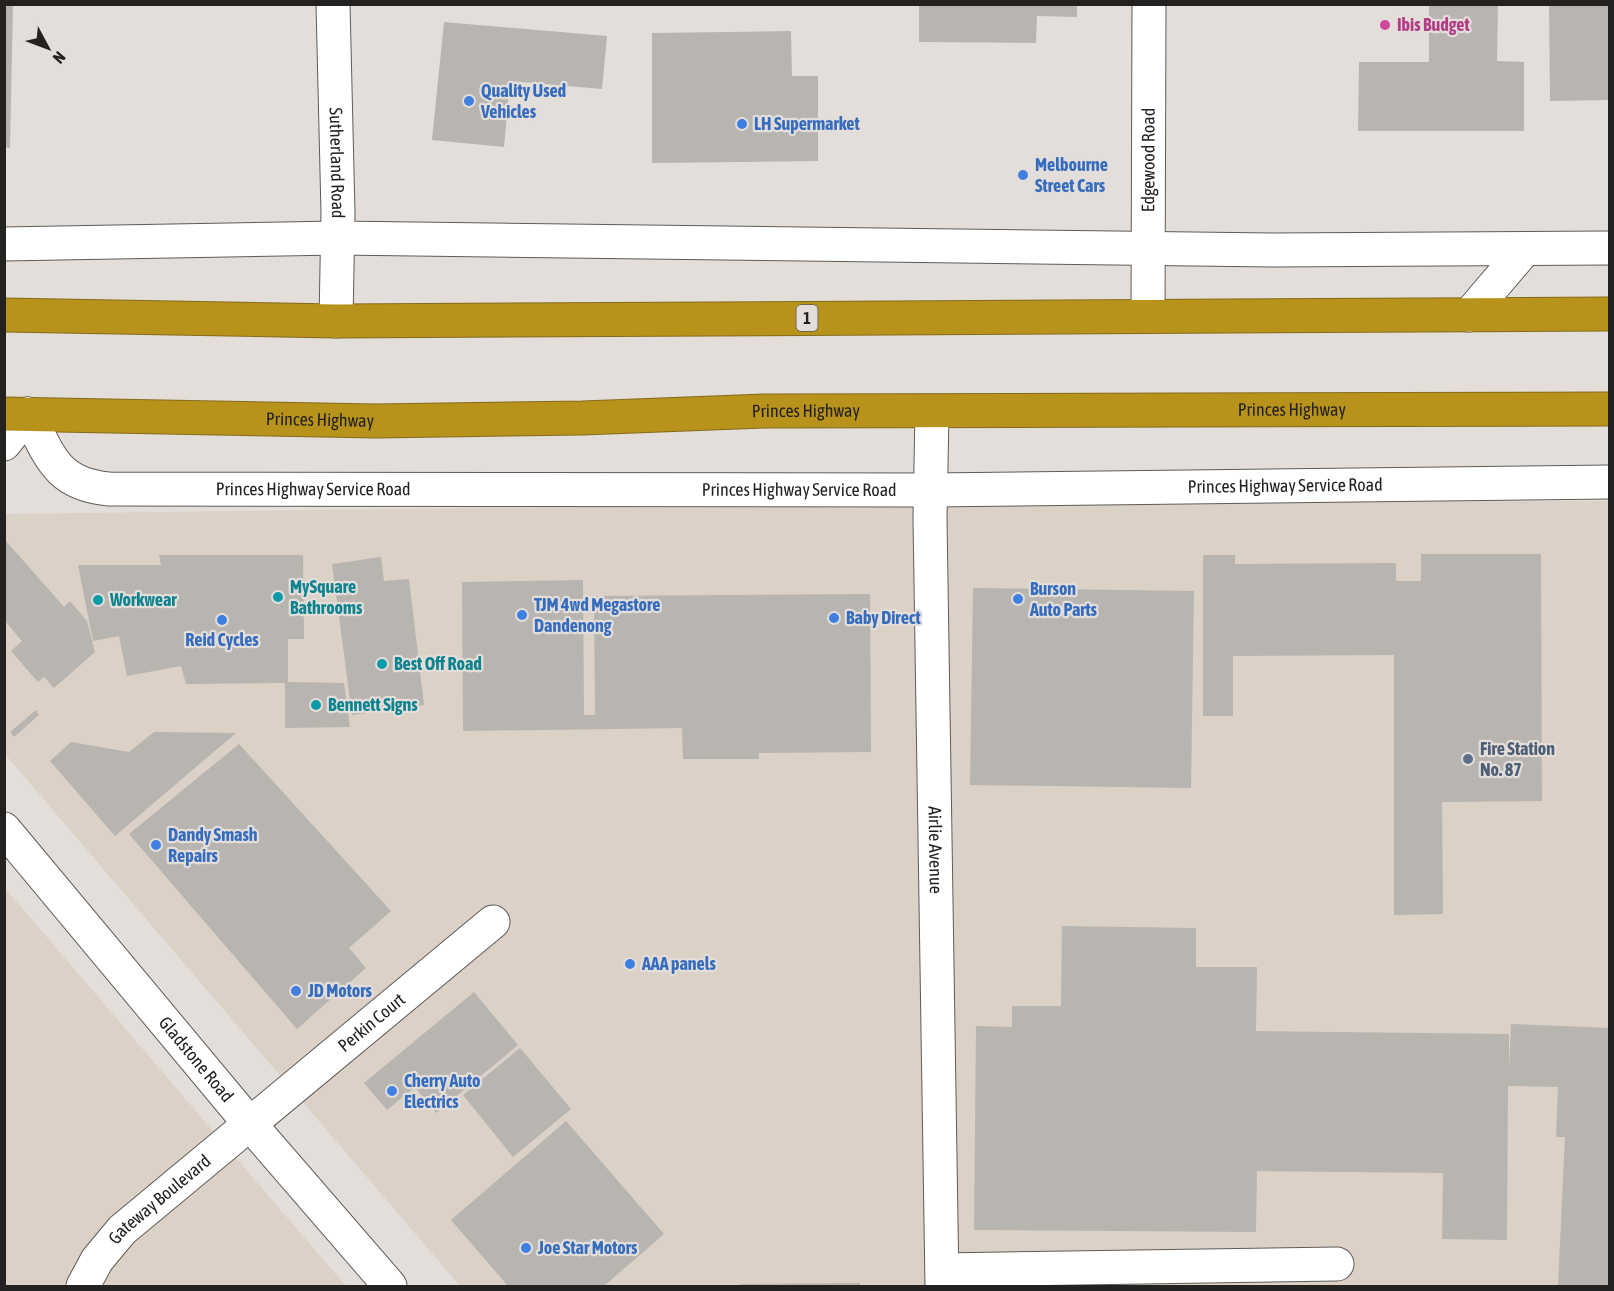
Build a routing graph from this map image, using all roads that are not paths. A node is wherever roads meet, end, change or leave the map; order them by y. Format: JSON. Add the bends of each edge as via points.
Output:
{"nodes":[{"id":1,"x":333,"y":4,"type":"edge"},
{"id":2,"x":1149,"y":4,"type":"edge"},
{"id":3,"x":338,"y":238,"type":"junction"},
{"id":4,"x":4,"y":244,"type":"edge"},
{"id":5,"x":1149,"y":247,"type":"junction"},
{"id":6,"x":1610,"y":248,"type":"edge"},
{"id":7,"x":1525,"y":249,"type":"junction"},
{"id":8,"x":1610,"y":314,"type":"edge"},
{"id":9,"x":4,"y":315,"type":"edge"},
{"id":10,"x":1469,"y":315,"type":"junction"},
{"id":11,"x":1148,"y":316,"type":"junction"},
{"id":12,"x":336,"y":321,"type":"junction"},
{"id":13,"x":1610,"y":409,"type":"edge"},
{"id":14,"x":932,"y":412,"type":"junction"},
{"id":15,"x":16,"y":414,"type":"edge"},
{"id":16,"x":4,"y":444,"type":"edge"},
{"id":17,"x":1610,"y":482,"type":"edge"},
{"id":18,"x":931,"y":490,"type":"junction"},
{"id":19,"x":4,"y":829,"type":"edge"},
{"id":20,"x":493,"y":922,"type":"dead end"},
{"id":21,"x":249,"y":1123,"type":"junction"},
{"id":22,"x":1337,"y":1264,"type":"dead end"},
{"id":23,"x":942,"y":1278,"type":"edge"},
{"id":24,"x":83,"y":1287,"type":"edge"},
{"id":25,"x":390,"y":1287,"type":"edge"}],
"edges":[{"from":1,"to":3,"type":"street","name":"Sutherland Road"},
{"from":2,"to":5,"type":"street","name":"Edgewood Road"},
{"from":3,"to":4,"type":"street"},
{"from":3,"to":5,"type":"street"},
{"from":3,"to":12,"type":"street","name":"Sutherland Road"},
{"from":5,"to":7,"type":"street"},
{"from":5,"to":11,"type":"street","name":"Edgewood Road"},
{"from":6,"to":7,"type":"street"},
{"from":7,"to":10,"type":"street"},
{"from":8,"to":10,"type":"highway","number":"1"},
{"from":9,"to":12,"type":"highway","number":"1"},
{"from":10,"to":11,"type":"highway","number":"1"},
{"from":11,"to":12,"type":"highway","number":"1"},
{"from":13,"to":14,"type":"highway","name":"Princes Highway"},
{"from":14,"to":15,"type":"highway","name":"Princes Highway","via":[[765,411],[376,421]]},
{"from":14,"to":18,"type":"street","name":"Airlie Avenue"},
{"from":15,"to":16,"type":"street"},
{"from":15,"to":18,"type":"street","name":"Princes Highway Service Road","via":[[60,470],[78,483],[109,489]]},
{"from":17,"to":18,"type":"street","name":"Princes Highway Service Road"},
{"from":18,"to":23,"type":"street","name":"Airlie Avenue"},
{"from":19,"to":21,"type":"street","name":"Gladstone Road"},
{"from":20,"to":21,"type":"street","name":"Perkin Court"},
{"from":21,"to":24,"type":"street","name":"Gateway Boulevard","via":[[122,1230],[97,1260]]},
{"from":21,"to":25,"type":"street","name":"Gladstone Road"},
{"from":22,"to":23,"type":"street"}]}
